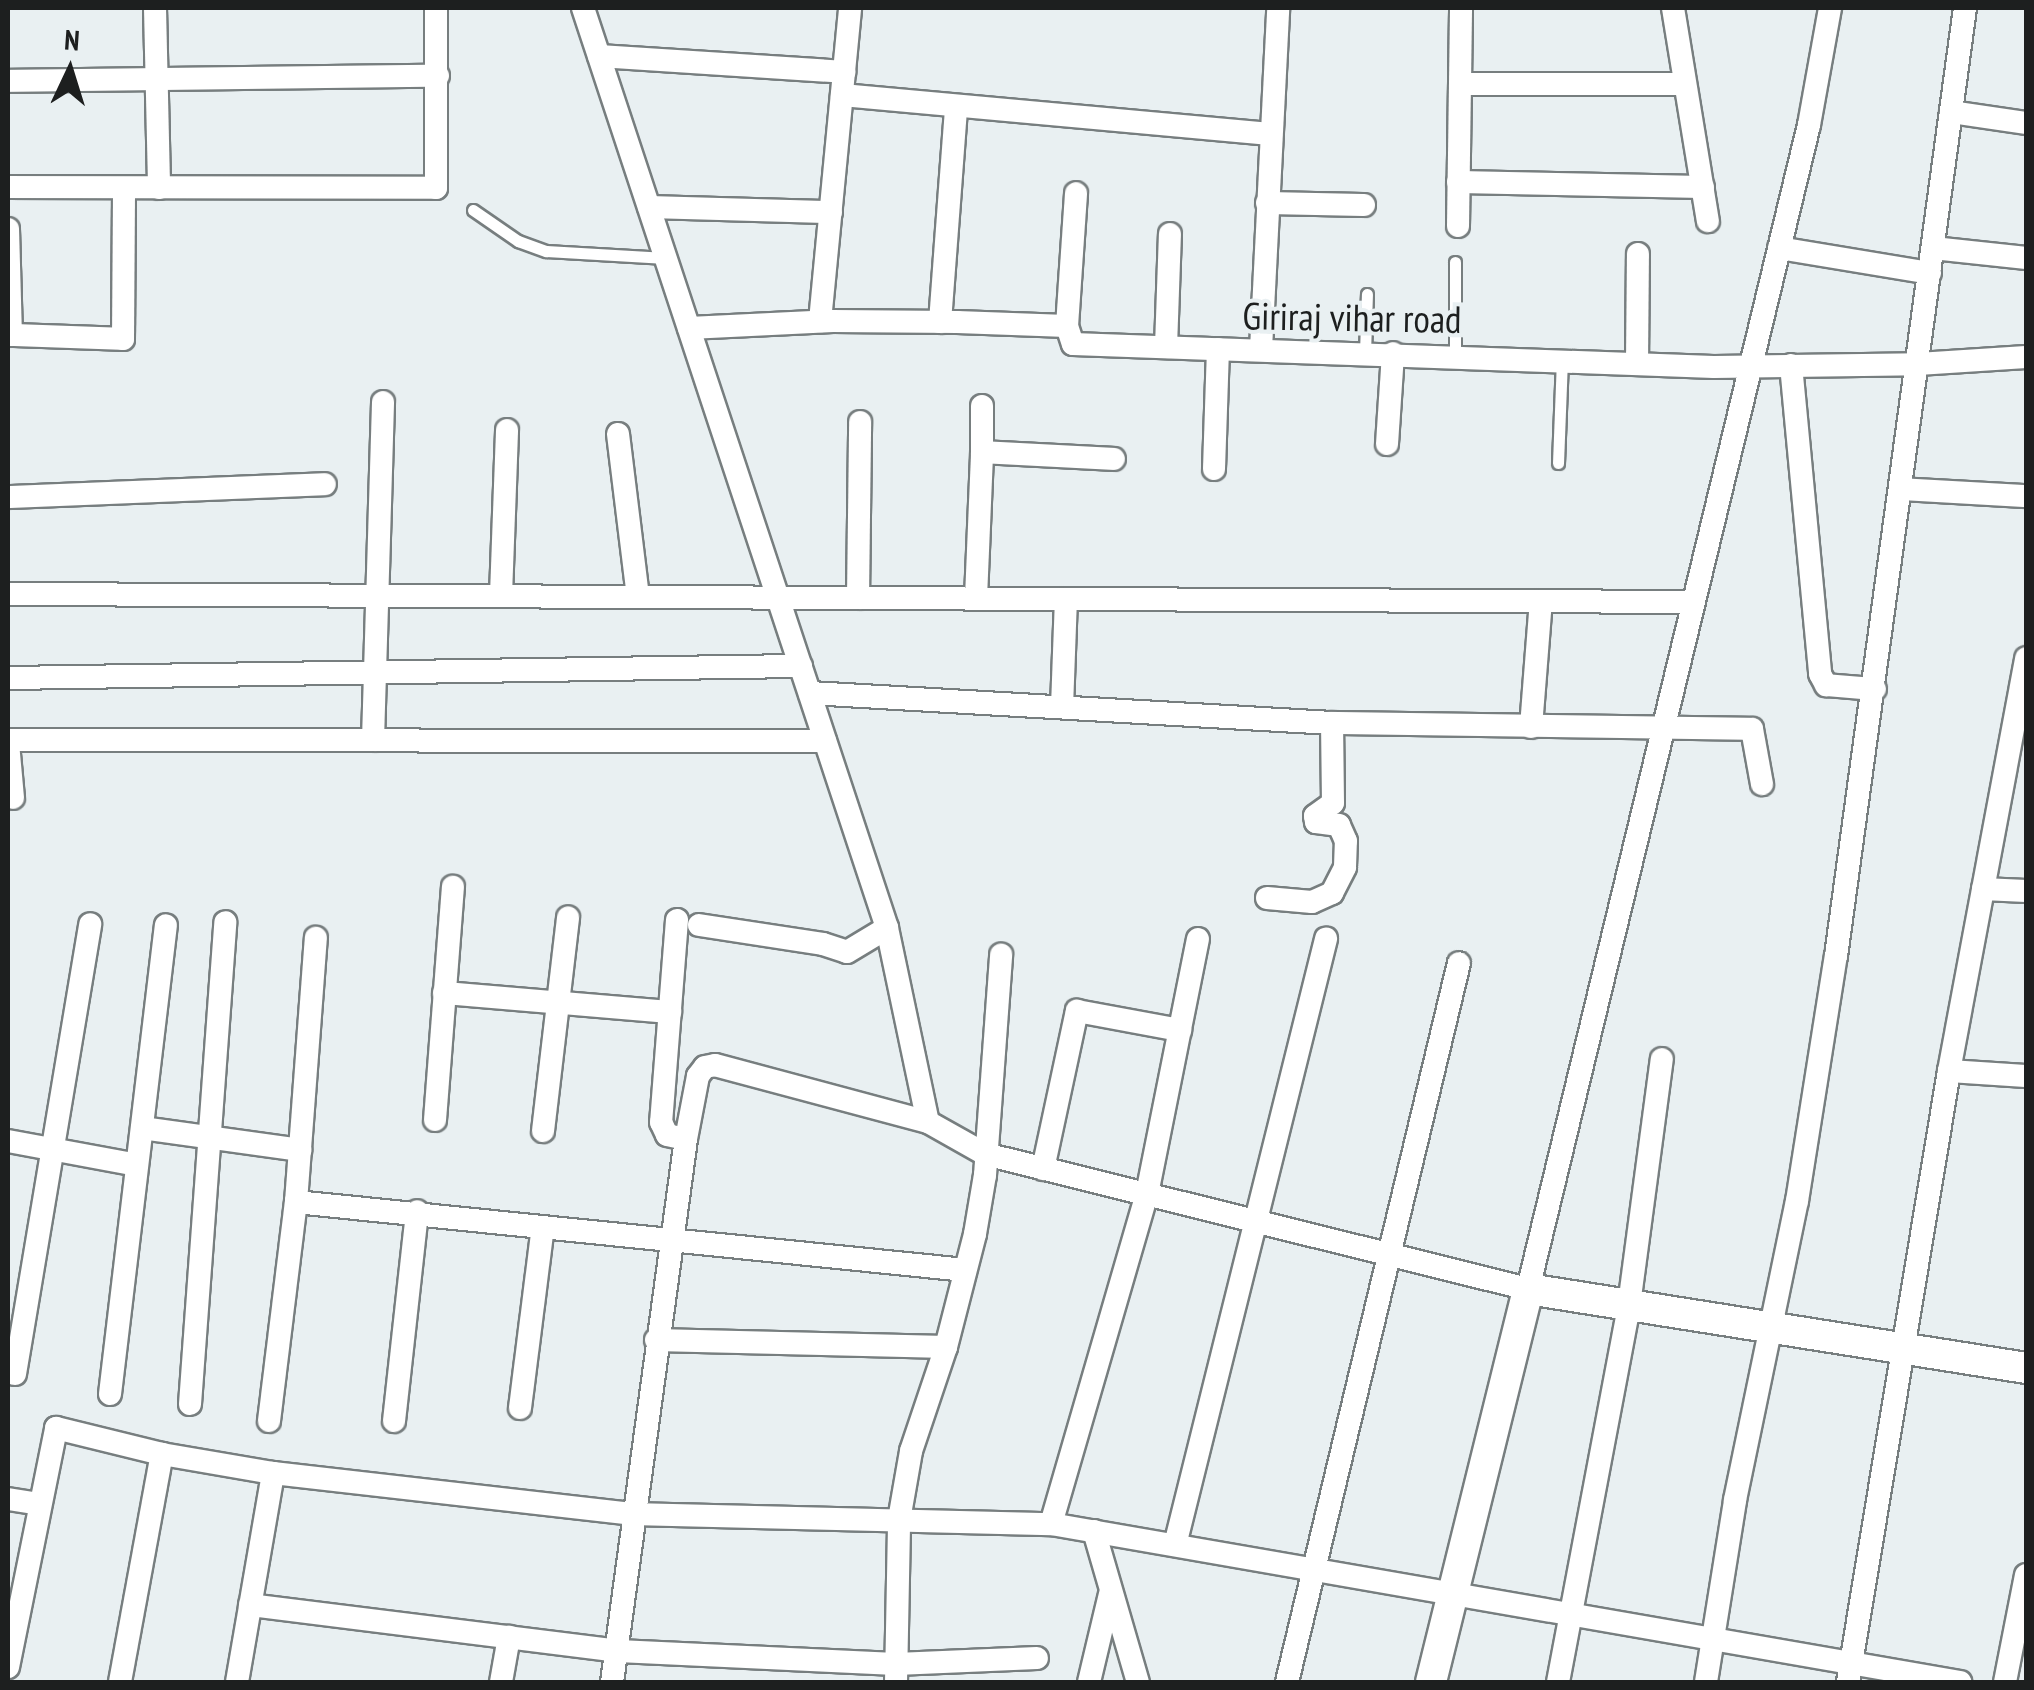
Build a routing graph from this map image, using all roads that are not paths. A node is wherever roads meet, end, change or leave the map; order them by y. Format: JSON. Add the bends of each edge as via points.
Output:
{"nodes":[{"id":1,"x":155,"y":8,"type":"edge"},
{"id":2,"x":436,"y":8,"type":"edge"},
{"id":3,"x":583,"y":8,"type":"edge"},
{"id":4,"x":850,"y":8,"type":"edge"},
{"id":5,"x":1278,"y":8,"type":"edge"},
{"id":6,"x":1461,"y":8,"type":"edge"},
{"id":7,"x":1673,"y":8,"type":"edge"},
{"id":8,"x":1830,"y":8,"type":"edge"},
{"id":9,"x":1964,"y":8,"type":"edge"},
{"id":10,"x":599,"y":56,"type":"junction"},
{"id":11,"x":438,"y":76,"type":"junction"},
{"id":12,"x":157,"y":78,"type":"junction"},
{"id":13,"x":8,"y":81,"type":"edge"},
{"id":14,"x":843,"y":84,"type":"junction"},
{"id":15,"x":1460,"y":84,"type":"junction"},
{"id":16,"x":1684,"y":84,"type":"junction"},
{"id":17,"x":956,"y":107,"type":"junction"},
{"id":18,"x":1951,"y":112,"type":"junction"},
{"id":19,"x":2026,"y":123,"type":"edge"},
{"id":20,"x":1270,"y":134,"type":"junction"},
{"id":21,"x":1458,"y":182,"type":"junction"},
{"id":22,"x":8,"y":187,"type":"edge"},
{"id":23,"x":1703,"y":187,"type":"junction"},
{"id":24,"x":159,"y":188,"type":"junction"},
{"id":25,"x":124,"y":189,"type":"junction"},
{"id":26,"x":1076,"y":193,"type":"dead end"},
{"id":27,"x":1267,"y":204,"type":"junction"},
{"id":28,"x":1364,"y":205,"type":"dead end"},
{"id":29,"x":649,"y":207,"type":"junction"},
{"id":30,"x":473,"y":210,"type":"dead end"},
{"id":31,"x":831,"y":212,"type":"junction"},
{"id":32,"x":1708,"y":221,"type":"dead end"},
{"id":33,"x":1458,"y":226,"type":"dead end"},
{"id":34,"x":8,"y":229,"type":"edge"},
{"id":35,"x":1170,"y":234,"type":"dead end"},
{"id":36,"x":1779,"y":248,"type":"junction"},
{"id":37,"x":1933,"y":248,"type":"junction"},
{"id":38,"x":1638,"y":254,"type":"dead end"},
{"id":39,"x":666,"y":258,"type":"junction"},
{"id":40,"x":2026,"y":258,"type":"edge"},
{"id":41,"x":1455,"y":262,"type":"dead end"},
{"id":42,"x":1930,"y":273,"type":"junction"},
{"id":43,"x":1367,"y":294,"type":"dead end"},
{"id":44,"x":820,"y":321,"type":"junction"},
{"id":45,"x":940,"y":322,"type":"junction"},
{"id":46,"x":1067,"y":326,"type":"junction"},
{"id":47,"x":689,"y":328,"type":"junction"},
{"id":48,"x":1166,"y":347,"type":"junction"},
{"id":49,"x":1218,"y":348,"type":"junction"},
{"id":50,"x":1261,"y":349,"type":"junction"},
{"id":51,"x":1365,"y":352,"type":"junction"},
{"id":52,"x":1394,"y":353,"type":"junction"},
{"id":53,"x":1455,"y":354,"type":"junction"},
{"id":54,"x":2026,"y":357,"type":"edge"},
{"id":55,"x":1562,"y":359,"type":"junction"},
{"id":56,"x":1638,"y":363,"type":"junction"},
{"id":57,"x":1918,"y":364,"type":"junction"},
{"id":58,"x":1791,"y":366,"type":"junction"},
{"id":59,"x":1750,"y":367,"type":"junction"},
{"id":60,"x":382,"y":402,"type":"dead end"},
{"id":61,"x":982,"y":406,"type":"dead end"},
{"id":62,"x":860,"y":422,"type":"dead end"},
{"id":63,"x":507,"y":430,"type":"dead end"},
{"id":64,"x":618,"y":434,"type":"dead end"},
{"id":65,"x":1386,"y":444,"type":"dead end"},
{"id":66,"x":982,"y":452,"type":"junction"},
{"id":67,"x":1114,"y":459,"type":"dead end"},
{"id":68,"x":1558,"y":463,"type":"dead end"},
{"id":69,"x":1214,"y":469,"type":"dead end"},
{"id":70,"x":325,"y":484,"type":"dead end"},
{"id":71,"x":1900,"y":490,"type":"junction"},
{"id":72,"x":2026,"y":496,"type":"edge"},
{"id":73,"x":8,"y":497,"type":"edge"},
{"id":74,"x":8,"y":594,"type":"edge"},
{"id":75,"x":777,"y":594,"type":"junction"},
{"id":76,"x":378,"y":595,"type":"junction"},
{"id":77,"x":501,"y":596,"type":"junction"},
{"id":78,"x":638,"y":596,"type":"junction"},
{"id":79,"x":858,"y":598,"type":"junction"},
{"id":80,"x":976,"y":598,"type":"junction"},
{"id":81,"x":1066,"y":599,"type":"junction"},
{"id":82,"x":1541,"y":601,"type":"junction"},
{"id":83,"x":1693,"y":602,"type":"junction"},
{"id":84,"x":2026,"y":658,"type":"edge"},
{"id":85,"x":800,"y":666,"type":"junction"},
{"id":86,"x":376,"y":672,"type":"junction"},
{"id":87,"x":8,"y":678,"type":"edge"},
{"id":88,"x":1875,"y":689,"type":"junction"},
{"id":89,"x":810,"y":693,"type":"junction"},
{"id":90,"x":1062,"y":706,"type":"junction"},
{"id":91,"x":2021,"y":719,"type":"edge"},
{"id":92,"x":1332,"y":723,"type":"junction"},
{"id":93,"x":1531,"y":728,"type":"junction"},
{"id":94,"x":1663,"y":730,"type":"junction"},
{"id":95,"x":374,"y":740,"type":"junction"},
{"id":96,"x":825,"y":741,"type":"junction"},
{"id":97,"x":8,"y":742,"type":"edge"},
{"id":98,"x":1762,"y":784,"type":"dead end"},
{"id":99,"x":13,"y":798,"type":"dead end"},
{"id":100,"x":453,"y":887,"type":"dead end"},
{"id":101,"x":1983,"y":888,"type":"junction"},
{"id":102,"x":2026,"y":891,"type":"edge"},
{"id":103,"x":1267,"y":898,"type":"dead end"},
{"id":104,"x":568,"y":917,"type":"dead end"},
{"id":105,"x":225,"y":922,"type":"dead end"},
{"id":106,"x":90,"y":924,"type":"dead end"},
{"id":107,"x":166,"y":925,"type":"dead end"},
{"id":108,"x":887,"y":928,"type":"junction"},
{"id":109,"x":316,"y":938,"type":"dead end"},
{"id":110,"x":1198,"y":939,"type":"dead end"},
{"id":111,"x":1326,"y":939,"type":"dead end"},
{"id":112,"x":1001,"y":955,"type":"dead end"},
{"id":113,"x":1459,"y":963,"type":"dead end"},
{"id":114,"x":444,"y":993,"type":"junction"},
{"id":115,"x":556,"y":1002,"type":"junction"},
{"id":116,"x":670,"y":1012,"type":"junction"},
{"id":117,"x":1180,"y":1030,"type":"junction"},
{"id":118,"x":1662,"y":1059,"type":"dead end"},
{"id":119,"x":1949,"y":1071,"type":"junction"},
{"id":120,"x":2026,"y":1076,"type":"edge"},
{"id":121,"x":435,"y":1120,"type":"dead end"},
{"id":122,"x":928,"y":1122,"type":"junction"},
{"id":123,"x":142,"y":1128,"type":"junction"},
{"id":124,"x":543,"y":1131,"type":"dead end"},
{"id":125,"x":209,"y":1138,"type":"junction"},
{"id":126,"x":686,"y":1139,"type":"junction"},
{"id":127,"x":8,"y":1140,"type":"edge"},
{"id":128,"x":52,"y":1149,"type":"junction"},
{"id":129,"x":300,"y":1150,"type":"junction"},
{"id":130,"x":985,"y":1154,"type":"junction"},
{"id":131,"x":138,"y":1165,"type":"junction"},
{"id":132,"x":1043,"y":1168,"type":"junction"},
{"id":133,"x":1146,"y":1194,"type":"junction"},
{"id":134,"x":296,"y":1202,"type":"junction"},
{"id":135,"x":416,"y":1212,"type":"junction"},
{"id":136,"x":1256,"y":1221,"type":"junction"},
{"id":137,"x":543,"y":1227,"type":"junction"},
{"id":138,"x":673,"y":1241,"type":"junction"},
{"id":139,"x":1389,"y":1254,"type":"junction"},
{"id":140,"x":966,"y":1270,"type":"junction"},
{"id":141,"x":1528,"y":1289,"type":"junction"},
{"id":142,"x":1629,"y":1304,"type":"junction"},
{"id":143,"x":1768,"y":1327,"type":"junction"},
{"id":144,"x":15,"y":1335,"type":"edge"},
{"id":145,"x":656,"y":1340,"type":"junction"},
{"id":146,"x":946,"y":1347,"type":"junction"},
{"id":147,"x":1905,"y":1348,"type":"junction"},
{"id":148,"x":2026,"y":1368,"type":"edge"},
{"id":149,"x":15,"y":1374,"type":"dead end"},
{"id":150,"x":110,"y":1394,"type":"dead end"},
{"id":151,"x":190,"y":1404,"type":"dead end"},
{"id":152,"x":520,"y":1408,"type":"dead end"},
{"id":153,"x":269,"y":1420,"type":"dead end"},
{"id":154,"x":394,"y":1421,"type":"dead end"},
{"id":155,"x":162,"y":1454,"type":"junction"},
{"id":156,"x":272,"y":1473,"type":"junction"},
{"id":157,"x":8,"y":1499,"type":"edge"},
{"id":158,"x":40,"y":1504,"type":"junction"},
{"id":159,"x":632,"y":1514,"type":"junction"},
{"id":160,"x":899,"y":1520,"type":"junction"},
{"id":161,"x":1051,"y":1524,"type":"junction"},
{"id":162,"x":1094,"y":1531,"type":"junction"},
{"id":163,"x":1175,"y":1545,"type":"junction"},
{"id":164,"x":1314,"y":1568,"type":"junction"},
{"id":165,"x":2026,"y":1574,"type":"edge"},
{"id":166,"x":1454,"y":1591,"type":"junction"},
{"id":167,"x":1110,"y":1594,"type":"junction"},
{"id":168,"x":250,"y":1605,"type":"junction"},
{"id":169,"x":1571,"y":1613,"type":"junction"},
{"id":170,"x":510,"y":1638,"type":"junction"},
{"id":171,"x":1710,"y":1639,"type":"junction"},
{"id":172,"x":618,"y":1651,"type":"junction"},
{"id":173,"x":1037,"y":1658,"type":"dead end"},
{"id":174,"x":8,"y":1667,"type":"edge"},
{"id":175,"x":896,"y":1673,"type":"edge"},
{"id":176,"x":1849,"y":1675,"type":"edge"},
{"id":177,"x":120,"y":1682,"type":"edge"},
{"id":178,"x":236,"y":1682,"type":"edge"},
{"id":179,"x":501,"y":1682,"type":"edge"},
{"id":180,"x":612,"y":1682,"type":"edge"},
{"id":181,"x":1089,"y":1682,"type":"edge"},
{"id":182,"x":1138,"y":1682,"type":"edge"},
{"id":183,"x":1287,"y":1682,"type":"edge"},
{"id":184,"x":1431,"y":1682,"type":"edge"},
{"id":185,"x":1558,"y":1682,"type":"edge"},
{"id":186,"x":1706,"y":1682,"type":"edge"},
{"id":187,"x":1960,"y":1682,"type":"edge"},
{"id":188,"x":2006,"y":1682,"type":"edge"}],
"edges":[{"from":1,"to":12,"type":"street"},
{"from":2,"to":11,"type":"street"},
{"from":3,"to":10,"type":"street"},
{"from":4,"to":14,"type":"street"},
{"from":5,"to":20,"type":"street"},
{"from":6,"to":15,"type":"street"},
{"from":7,"to":16,"type":"street"},
{"from":8,"to":36,"type":"street"},
{"from":9,"to":18,"type":"street"},
{"from":10,"to":14,"type":"street"},
{"from":10,"to":29,"type":"street"},
{"from":11,"to":12,"type":"street"},
{"from":11,"to":24,"type":"street","via":[[436,188]]},
{"from":12,"to":13,"type":"street"},
{"from":12,"to":24,"type":"street"},
{"from":14,"to":17,"type":"street"},
{"from":14,"to":31,"type":"street"},
{"from":15,"to":16,"type":"street"},
{"from":15,"to":21,"type":"street"},
{"from":16,"to":23,"type":"street"},
{"from":17,"to":20,"type":"street"},
{"from":17,"to":45,"type":"street"},
{"from":18,"to":19,"type":"street"},
{"from":18,"to":37,"type":"street"},
{"from":20,"to":27,"type":"street"},
{"from":21,"to":23,"type":"street"},
{"from":21,"to":33,"type":"street"},
{"from":22,"to":25,"type":"street"},
{"from":23,"to":32,"type":"street"},
{"from":24,"to":25,"type":"street"},
{"from":25,"to":34,"type":"street","via":[[123,340],[11,336]]},
{"from":26,"to":46,"type":"street"},
{"from":27,"to":28,"type":"street"},
{"from":27,"to":50,"type":"street"},
{"from":29,"to":31,"type":"street"},
{"from":29,"to":39,"type":"street"},
{"from":30,"to":39,"type":"lane","via":[[518,242],[546,251]]},
{"from":31,"to":44,"type":"street"},
{"from":35,"to":48,"type":"street"},
{"from":36,"to":42,"type":"street"},
{"from":36,"to":59,"type":"street"},
{"from":37,"to":40,"type":"street"},
{"from":37,"to":42,"type":"street"},
{"from":38,"to":56,"type":"street"},
{"from":39,"to":47,"type":"street"},
{"from":41,"to":53,"type":"lane"},
{"from":42,"to":57,"type":"street"},
{"from":43,"to":51,"type":"lane"},
{"from":44,"to":45,"type":"street","name":"Giriraj vihar road"},
{"from":44,"to":47,"type":"street","name":"Giriraj vihar road"},
{"from":45,"to":46,"type":"street","name":"Giriraj vihar road"},
{"from":46,"to":48,"type":"street","name":"Giriraj vihar road","via":[[1073,344]]},
{"from":47,"to":75,"type":"street"},
{"from":48,"to":49,"type":"street","name":"Giriraj vihar road"},
{"from":49,"to":50,"type":"street","name":"Giriraj vihar road"},
{"from":49,"to":69,"type":"street"},
{"from":50,"to":51,"type":"street","name":"Giriraj vihar road"},
{"from":51,"to":52,"type":"street","name":"Giriraj vihar road"},
{"from":52,"to":53,"type":"street","name":"Giriraj vihar road"},
{"from":52,"to":65,"type":"street"},
{"from":53,"to":55,"type":"street","name":"Giriraj vihar road"},
{"from":54,"to":57,"type":"street","name":"Giriraj vihar road"},
{"from":55,"to":56,"type":"street","name":"Giriraj vihar road"},
{"from":55,"to":68,"type":"lane"},
{"from":56,"to":59,"type":"street","name":"Giriraj vihar road"},
{"from":57,"to":58,"type":"street","name":"Giriraj vihar road"},
{"from":57,"to":71,"type":"street"},
{"from":58,"to":59,"type":"street","name":"Giriraj vihar road"},
{"from":58,"to":88,"type":"street","via":[[1820,674],[1826,685]]},
{"from":59,"to":83,"type":"street"},
{"from":60,"to":76,"type":"street"},
{"from":61,"to":66,"type":"street"},
{"from":62,"to":79,"type":"street"},
{"from":63,"to":77,"type":"street"},
{"from":64,"to":78,"type":"street"},
{"from":66,"to":67,"type":"street"},
{"from":66,"to":80,"type":"street"},
{"from":70,"to":73,"type":"street"},
{"from":71,"to":72,"type":"street"},
{"from":71,"to":88,"type":"street"},
{"from":74,"to":76,"type":"street"},
{"from":75,"to":78,"type":"street"},
{"from":75,"to":79,"type":"street"},
{"from":75,"to":85,"type":"street"},
{"from":76,"to":77,"type":"street"},
{"from":76,"to":86,"type":"street"},
{"from":77,"to":78,"type":"street"},
{"from":79,"to":80,"type":"street"},
{"from":80,"to":81,"type":"street"},
{"from":81,"to":82,"type":"street"},
{"from":81,"to":90,"type":"street"},
{"from":82,"to":83,"type":"street"},
{"from":82,"to":93,"type":"street"},
{"from":83,"to":94,"type":"street"},
{"from":84,"to":91,"type":"street"},
{"from":85,"to":86,"type":"street"},
{"from":85,"to":89,"type":"street"},
{"from":86,"to":87,"type":"street"},
{"from":86,"to":95,"type":"street"},
{"from":88,"to":143,"type":"street","via":[[1797,1201]]},
{"from":89,"to":90,"type":"street"},
{"from":89,"to":96,"type":"street"},
{"from":90,"to":92,"type":"street"},
{"from":91,"to":101,"type":"street"},
{"from":92,"to":93,"type":"street"},
{"from":92,"to":103,"type":"street","via":[[1333,803],[1315,816],[1316,822],[1339,825],[1344,867],[1332,893],[1312,902]]},
{"from":93,"to":94,"type":"street"},
{"from":94,"to":98,"type":"street","via":[[1752,730]]},
{"from":94,"to":141,"type":"street"},
{"from":95,"to":96,"type":"street"},
{"from":95,"to":97,"type":"street"},
{"from":96,"to":108,"type":"street"},
{"from":97,"to":99,"type":"street"},
{"from":100,"to":114,"type":"street"},
{"from":101,"to":102,"type":"street"},
{"from":101,"to":119,"type":"street"},
{"from":104,"to":115,"type":"street"},
{"from":105,"to":125,"type":"street"},
{"from":106,"to":128,"type":"street"},
{"from":107,"to":123,"type":"street"},
{"from":108,"to":116,"type":"street","via":[[847,952],[688,923]]},
{"from":108,"to":122,"type":"street"},
{"from":109,"to":129,"type":"street"},
{"from":110,"to":117,"type":"street"},
{"from":111,"to":136,"type":"street"},
{"from":112,"to":130,"type":"street"},
{"from":113,"to":139,"type":"street"},
{"from":114,"to":115,"type":"street"},
{"from":114,"to":121,"type":"street"},
{"from":115,"to":116,"type":"street"},
{"from":115,"to":124,"type":"street"},
{"from":116,"to":126,"type":"street","via":[[661,1122],[667,1135]]},
{"from":117,"to":132,"type":"street","via":[[1077,1011]]},
{"from":117,"to":133,"type":"street"},
{"from":118,"to":142,"type":"street"},
{"from":119,"to":120,"type":"street"},
{"from":119,"to":147,"type":"street"},
{"from":122,"to":126,"type":"street","via":[[715,1065],[698,1076]]},
{"from":122,"to":130,"type":"street"},
{"from":123,"to":125,"type":"street"},
{"from":123,"to":131,"type":"street"},
{"from":125,"to":129,"type":"street"},
{"from":125,"to":151,"type":"street"},
{"from":126,"to":138,"type":"street"},
{"from":127,"to":128,"type":"street"},
{"from":128,"to":131,"type":"street"},
{"from":128,"to":144,"type":"street"},
{"from":129,"to":134,"type":"street"},
{"from":130,"to":132,"type":"street"},
{"from":130,"to":140,"type":"street"},
{"from":131,"to":150,"type":"street"},
{"from":132,"to":133,"type":"street"},
{"from":133,"to":136,"type":"street"},
{"from":133,"to":161,"type":"street"},
{"from":134,"to":135,"type":"street"},
{"from":134,"to":153,"type":"street"},
{"from":135,"to":137,"type":"street"},
{"from":135,"to":154,"type":"street"},
{"from":136,"to":139,"type":"street"},
{"from":136,"to":163,"type":"street"},
{"from":137,"to":138,"type":"street"},
{"from":137,"to":152,"type":"street"},
{"from":138,"to":140,"type":"street"},
{"from":138,"to":145,"type":"street"},
{"from":139,"to":141,"type":"street"},
{"from":139,"to":164,"type":"street"},
{"from":140,"to":146,"type":"street"},
{"from":141,"to":142,"type":"street"},
{"from":141,"to":166,"type":"street"},
{"from":142,"to":143,"type":"street"},
{"from":142,"to":169,"type":"street"},
{"from":143,"to":147,"type":"street"},
{"from":143,"to":171,"type":"street"},
{"from":144,"to":149,"type":"street"},
{"from":145,"to":146,"type":"street"},
{"from":145,"to":159,"type":"street"},
{"from":146,"to":160,"type":"street","via":[[911,1451]]},
{"from":147,"to":148,"type":"street"},
{"from":147,"to":176,"type":"street"},
{"from":155,"to":156,"type":"street"},
{"from":155,"to":158,"type":"street","via":[[56,1428]]},
{"from":155,"to":177,"type":"street"},
{"from":156,"to":159,"type":"street"},
{"from":156,"to":168,"type":"street"},
{"from":157,"to":158,"type":"street"},
{"from":158,"to":174,"type":"street"},
{"from":159,"to":160,"type":"street"},
{"from":159,"to":172,"type":"street"},
{"from":160,"to":161,"type":"street"},
{"from":160,"to":175,"type":"street"},
{"from":161,"to":162,"type":"street"},
{"from":162,"to":163,"type":"street"},
{"from":162,"to":167,"type":"street"},
{"from":163,"to":164,"type":"street"},
{"from":164,"to":166,"type":"street"},
{"from":164,"to":183,"type":"street"},
{"from":165,"to":188,"type":"street"},
{"from":166,"to":169,"type":"street"},
{"from":166,"to":184,"type":"street"},
{"from":167,"to":181,"type":"street"},
{"from":167,"to":182,"type":"street"},
{"from":168,"to":170,"type":"street"},
{"from":168,"to":178,"type":"street"},
{"from":169,"to":171,"type":"street"},
{"from":169,"to":185,"type":"street"},
{"from":170,"to":172,"type":"street"},
{"from":170,"to":179,"type":"street"},
{"from":171,"to":176,"type":"street"},
{"from":171,"to":186,"type":"street"},
{"from":172,"to":175,"type":"street"},
{"from":172,"to":180,"type":"street"},
{"from":173,"to":175,"type":"street"},
{"from":176,"to":187,"type":"street"}]}
